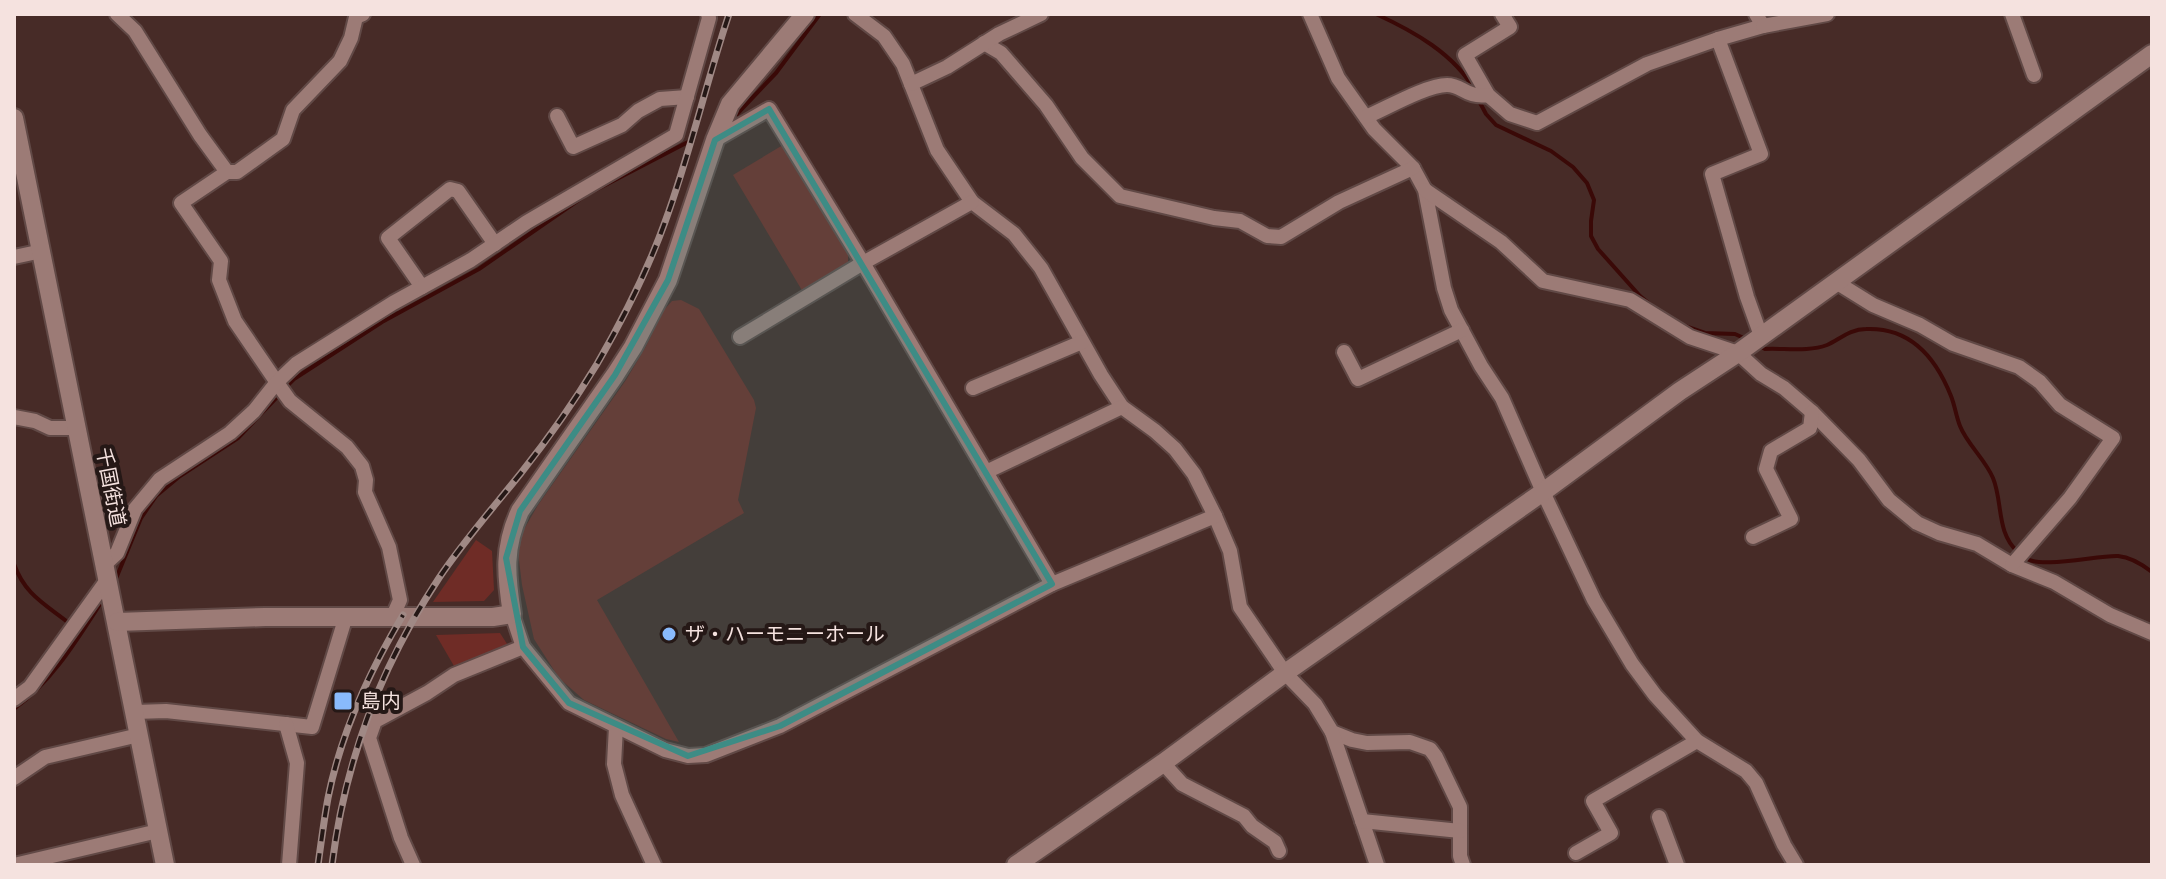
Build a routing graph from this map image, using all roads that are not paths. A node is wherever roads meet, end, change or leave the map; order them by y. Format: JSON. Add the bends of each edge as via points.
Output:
{"nodes":[{"id":1,"x":117,"y":14,"type":"edge"},
{"id":2,"x":363,"y":14,"type":"edge"},
{"id":3,"x":708,"y":14,"type":"edge"},
{"id":4,"x":805,"y":14,"type":"edge"},
{"id":5,"x":855,"y":14,"type":"edge"},
{"id":6,"x":1041,"y":14,"type":"edge"},
{"id":7,"x":1310,"y":14,"type":"edge"},
{"id":8,"x":1502,"y":14,"type":"edge"},
{"id":9,"x":1827,"y":14,"type":"edge"},
{"id":10,"x":2012,"y":14,"type":"edge"},
{"id":11,"x":1760,"y":20,"type":"edge"},
{"id":12,"x":1718,"y":39,"type":"junction"},
{"id":13,"x":984,"y":43,"type":"junction"},
{"id":14,"x":2152,"y":54,"type":"edge"},
{"id":15,"x":2034,"y":75,"type":"dead end"},
{"id":16,"x":911,"y":84,"type":"junction"},
{"id":17,"x":1480,"y":96,"type":"junction"},
{"id":18,"x":687,"y":97,"type":"junction"},
{"id":19,"x":557,"y":116,"type":"dead end"},
{"id":20,"x":1366,"y":117,"type":"junction"},
{"id":21,"x":14,"y":118,"type":"edge"},
{"id":22,"x":715,"y":140,"type":"junction"},
{"id":23,"x":1413,"y":168,"type":"junction"},
{"id":24,"x":227,"y":172,"type":"junction"},
{"id":25,"x":1425,"y":190,"type":"junction"},
{"id":26,"x":972,"y":202,"type":"junction"},
{"id":27,"x":495,"y":244,"type":"junction"},
{"id":28,"x":42,"y":251,"type":"junction"},
{"id":29,"x":14,"y":257,"type":"edge"},
{"id":30,"x":863,"y":263,"type":"junction"},
{"id":31,"x":1836,"y":282,"type":"junction"},
{"id":32,"x":422,"y":287,"type":"junction"},
{"id":33,"x":1462,"y":330,"type":"junction"},
{"id":34,"x":1761,"y":336,"type":"junction"},
{"id":35,"x":740,"y":337,"type":"dead end"},
{"id":36,"x":1082,"y":342,"type":"junction"},
{"id":37,"x":1344,"y":352,"type":"dead end"},
{"id":38,"x":1738,"y":353,"type":"junction"},
{"id":39,"x":281,"y":388,"type":"junction"},
{"id":40,"x":973,"y":388,"type":"dead end"},
{"id":41,"x":1122,"y":407,"type":"junction"},
{"id":42,"x":1812,"y":412,"type":"junction"},
{"id":43,"x":14,"y":417,"type":"edge"},
{"id":44,"x":77,"y":428,"type":"junction"},
{"id":45,"x":986,"y":472,"type":"junction"},
{"id":46,"x":1543,"y":492,"type":"junction"},
{"id":47,"x":1215,"y":516,"type":"junction"},
{"id":48,"x":1753,"y":537,"type":"dead end"},
{"id":49,"x":2012,"y":565,"type":"junction"},
{"id":50,"x":107,"y":581,"type":"junction"},
{"id":51,"x":1052,"y":584,"type":"junction"},
{"id":52,"x":512,"y":614,"type":"junction"},
{"id":53,"x":346,"y":616,"type":"junction"},
{"id":54,"x":393,"y":616,"type":"junction"},
{"id":55,"x":117,"y":622,"type":"junction"},
{"id":56,"x":2152,"y":633,"type":"edge"},
{"id":57,"x":523,"y":647,"type":"junction"},
{"id":58,"x":1285,"y":673,"type":"junction"},
{"id":59,"x":14,"y":699,"type":"edge"},
{"id":60,"x":135,"y":712,"type":"junction"},
{"id":61,"x":286,"y":724,"type":"junction"},
{"id":62,"x":616,"y":727,"type":"junction"},
{"id":63,"x":1332,"y":732,"type":"junction"},
{"id":64,"x":139,"y":735,"type":"junction"},
{"id":65,"x":1697,"y":741,"type":"junction"},
{"id":66,"x":1163,"y":763,"type":"junction"},
{"id":67,"x":14,"y":778,"type":"edge"},
{"id":68,"x":1659,"y":817,"type":"dead end"},
{"id":69,"x":1362,"y":821,"type":"junction"},
{"id":70,"x":158,"y":831,"type":"junction"},
{"id":71,"x":1460,"y":831,"type":"junction"},
{"id":72,"x":1279,"y":851,"type":"dead end"},
{"id":73,"x":1576,"y":853,"type":"dead end"},
{"id":74,"x":14,"y":865,"type":"edge"},
{"id":75,"x":165,"y":865,"type":"edge"},
{"id":76,"x":289,"y":865,"type":"edge"},
{"id":77,"x":413,"y":865,"type":"edge"},
{"id":78,"x":654,"y":865,"type":"edge"},
{"id":79,"x":1016,"y":865,"type":"edge"},
{"id":80,"x":1377,"y":865,"type":"edge"},
{"id":81,"x":1463,"y":865,"type":"edge"},
{"id":82,"x":1677,"y":865,"type":"edge"},
{"id":83,"x":1796,"y":865,"type":"edge"}],
"edges":[{"from":1,"to":24,"type":"street","via":[[135,31]]},
{"from":2,"to":24,"type":"street","via":[[356,17],[340,61],[293,110],[283,139],[237,172]]},
{"from":3,"to":18,"type":"street"},
{"from":4,"to":22,"type":"street","via":[[730,104]]},
{"from":5,"to":16,"type":"street","via":[[884,36]]},
{"from":6,"to":13,"type":"street"},
{"from":7,"to":20,"type":"street","via":[[1338,78]]},
{"from":8,"to":17,"type":"street","via":[[1510,27],[1465,55]]},
{"from":9,"to":11,"type":"street"},
{"from":10,"to":15,"type":"street"},
{"from":11,"to":12,"type":"street"},
{"from":12,"to":17,"type":"street","via":[[1647,64],[1537,123]]},
{"from":12,"to":34,"type":"street","via":[[1761,154],[1712,174]]},
{"from":13,"to":16,"type":"street"},
{"from":13,"to":23,"type":"street","via":[[1001,53],[1082,158],[1120,196],[1240,221],[1267,236],[1281,237],[1339,202]]},
{"from":14,"to":31,"type":"street"},
{"from":16,"to":26,"type":"street","via":[[937,150]]},
{"from":17,"to":20,"type":"street","via":[[1452,84],[1436,86]]},
{"from":18,"to":19,"type":"street","via":[[660,99],[622,125],[573,147]]},
{"from":18,"to":27,"type":"street","via":[[676,135]]},
{"from":20,"to":23,"type":"street"},
{"from":21,"to":28,"type":"street","name":"千国街道"},
{"from":22,"to":30,"type":"street","via":[[769,109]]},
{"from":22,"to":52,"type":"street","via":[[661,294],[621,366],[512,528],[506,558]]},
{"from":23,"to":25,"type":"street"},
{"from":24,"to":39,"type":"street","via":[[181,203],[221,261],[219,280],[235,321]]},
{"from":25,"to":33,"type":"street","via":[[1444,288]]},
{"from":25,"to":38,"type":"street","via":[[1501,242],[1543,281],[1630,300],[1690,337]]},
{"from":26,"to":30,"type":"street"},
{"from":26,"to":36,"type":"street","via":[[1014,234],[1041,268]]},
{"from":27,"to":32,"type":"street"},
{"from":27,"to":32,"type":"street","via":[[458,191],[450,189],[388,238]]},
{"from":28,"to":29,"type":"street"},
{"from":28,"to":44,"type":"street","name":"千国街道"},
{"from":30,"to":35,"type":"street"},
{"from":30,"to":45,"type":"street"},
{"from":31,"to":34,"type":"street"},
{"from":31,"to":49,"type":"street","via":[[1953,344],[2019,367],[2060,405],[2113,438]]},
{"from":32,"to":39,"type":"street","via":[[296,364]]},
{"from":33,"to":37,"type":"street","via":[[1358,379]]},
{"from":33,"to":46,"type":"street","via":[[1502,398]]},
{"from":34,"to":38,"type":"street"},
{"from":36,"to":40,"type":"street"},
{"from":36,"to":41,"type":"street"},
{"from":38,"to":42,"type":"street"},
{"from":38,"to":46,"type":"street"},
{"from":39,"to":50,"type":"street","via":[[230,433],[160,479],[135,509]]},
{"from":39,"to":54,"type":"street","via":[[362,466],[365,492],[389,547],[400,600]]},
{"from":41,"to":45,"type":"street"},
{"from":41,"to":47,"type":"street","via":[[1175,449]]},
{"from":42,"to":48,"type":"street","via":[[1810,428],[1771,451],[1766,469],[1791,519]]},
{"from":42,"to":49,"type":"street","via":[[1903,513]]},
{"from":43,"to":44,"type":"street","via":[[50,428]]},
{"from":44,"to":50,"type":"street","name":"千国街道"},
{"from":45,"to":51,"type":"street"},
{"from":46,"to":58,"type":"street"},
{"from":46,"to":65,"type":"street","via":[[1612,632],[1655,695]]},
{"from":47,"to":51,"type":"street"},
{"from":47,"to":58,"type":"street","via":[[1230,551],[1240,607]]},
{"from":49,"to":56,"type":"street"},
{"from":50,"to":55,"type":"street","name":"千国街道"},
{"from":50,"to":59,"type":"street","via":[[30,687]]},
{"from":51,"to":62,"type":"street","via":[[780,726],[706,755],[665,750]]},
{"from":52,"to":54,"type":"street"},
{"from":52,"to":57,"type":"street"},
{"from":53,"to":54,"type":"street"},
{"from":53,"to":55,"type":"street"},
{"from":53,"to":61,"type":"street","via":[[312,727]]},
{"from":55,"to":60,"type":"street","name":"千国街道"},
{"from":57,"to":62,"type":"street","via":[[569,703]]},
{"from":57,"to":77,"type":"street","via":[[454,675],[375,721],[369,738]]},
{"from":58,"to":63,"type":"street","via":[[1315,704]]},
{"from":58,"to":66,"type":"street"},
{"from":60,"to":61,"type":"street"},
{"from":60,"to":64,"type":"street","name":"千国街道"},
{"from":61,"to":76,"type":"street","via":[[297,763]]},
{"from":62,"to":78,"type":"street","via":[[614,764],[622,795]]},
{"from":63,"to":69,"type":"street"},
{"from":63,"to":71,"type":"street","via":[[1367,743],[1410,742],[1430,749],[1460,807]]},
{"from":64,"to":67,"type":"street","via":[[45,757]]},
{"from":64,"to":70,"type":"street","name":"千国街道"},
{"from":65,"to":73,"type":"street","via":[[1593,801],[1611,833]]},
{"from":65,"to":83,"type":"street","via":[[1756,783]]},
{"from":66,"to":72,"type":"street","via":[[1182,784],[1244,816]]},
{"from":66,"to":79,"type":"street"},
{"from":68,"to":82,"type":"street"},
{"from":69,"to":71,"type":"street"},
{"from":69,"to":80,"type":"street"},
{"from":70,"to":74,"type":"street"},
{"from":70,"to":75,"type":"street","name":"千国街道"},
{"from":71,"to":81,"type":"street"}]}
